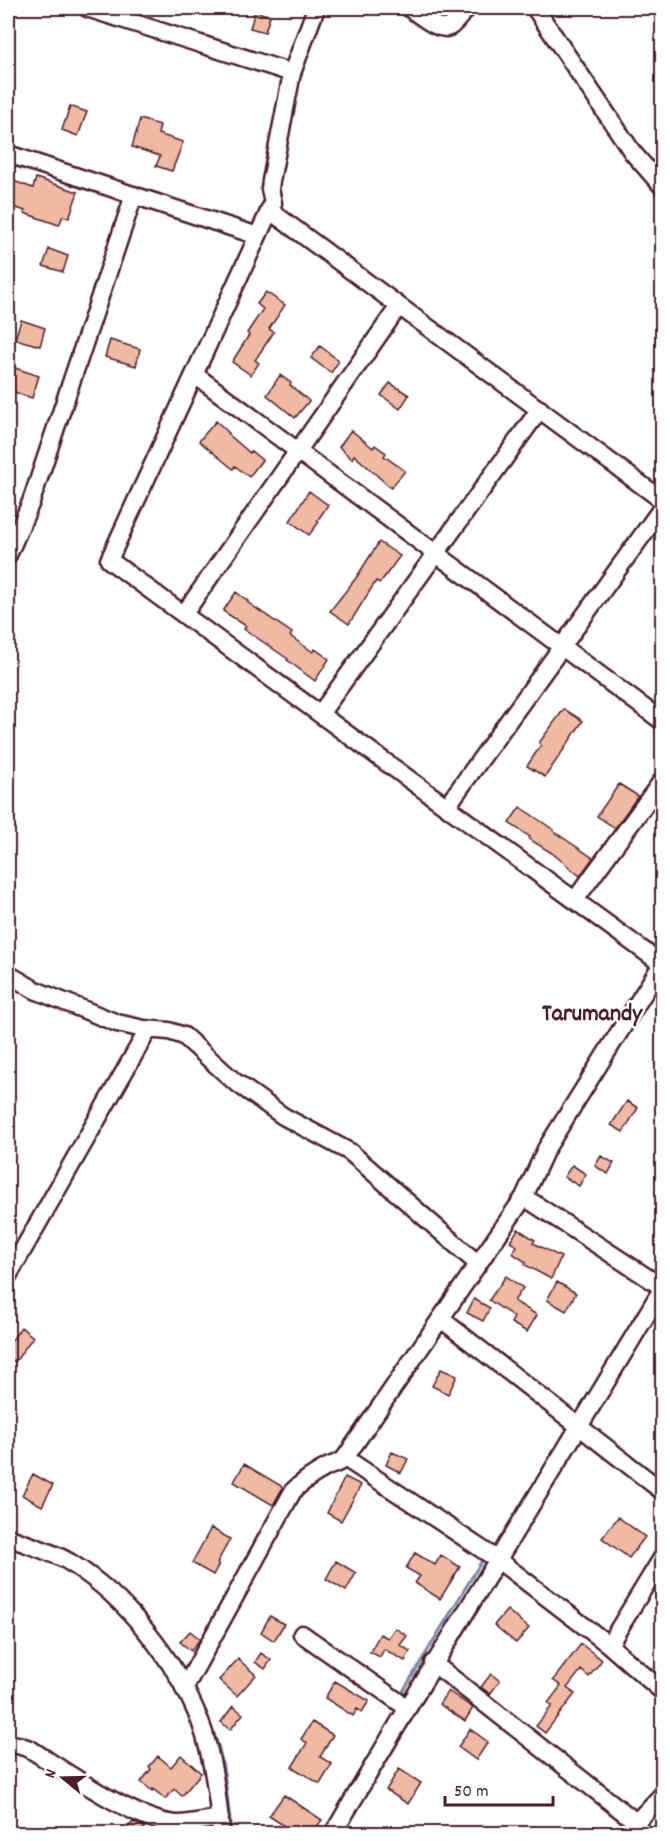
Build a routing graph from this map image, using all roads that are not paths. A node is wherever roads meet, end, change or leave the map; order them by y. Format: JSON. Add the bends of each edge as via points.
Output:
{"nodes":[{"id":1,"x":87,"y":8,"type":"edge"},
{"id":2,"x":316,"y":8,"type":"edge"},
{"id":3,"x":409,"y":8,"type":"edge"},
{"id":4,"x":468,"y":8,"type":"edge"},
{"id":5,"x":536,"y":8,"type":"edge"},
{"id":6,"x":292,"y":73,"type":"junction"},
{"id":7,"x":8,"y":154,"type":"edge"},
{"id":8,"x":663,"y":186,"type":"edge"},
{"id":9,"x":134,"y":195,"type":"junction"},
{"id":10,"x":270,"y":208,"type":"junction"},
{"id":11,"x":258,"y":236,"type":"junction"},
{"id":12,"x":399,"y":306,"type":"junction"},
{"id":13,"x":195,"y":375,"type":"junction"},
{"id":14,"x":540,"y":409,"type":"junction"},
{"id":15,"x":298,"y":451,"type":"junction"},
{"id":16,"x":663,"y":500,"type":"edge"},
{"id":17,"x":663,"y":508,"type":"edge"},
{"id":18,"x":436,"y":553,"type":"junction"},
{"id":19,"x":8,"y":555,"type":"edge"},
{"id":20,"x":184,"y":614,"type":"junction"},
{"id":21,"x":562,"y":647,"type":"junction"},
{"id":22,"x":320,"y":714,"type":"junction"},
{"id":23,"x":663,"y":721,"type":"edge"},
{"id":24,"x":663,"y":781,"type":"edge"},
{"id":25,"x":447,"y":806,"type":"junction"},
{"id":26,"x":575,"y":900,"type":"junction"},
{"id":27,"x":8,"y":974,"type":"edge"},
{"id":28,"x":148,"y":1030,"type":"junction"},
{"id":29,"x":524,"y":1197,"type":"junction"},
{"id":30,"x":478,"y":1264,"type":"junction"},
{"id":31,"x":8,"y":1276,"type":"edge"},
{"id":32,"x":663,"y":1288,"type":"edge"},
{"id":33,"x":441,"y":1319,"type":"junction"},
{"id":34,"x":580,"y":1428,"type":"junction"},
{"id":35,"x":345,"y":1458,"type":"junction"},
{"id":36,"x":663,"y":1491,"type":"edge"},
{"id":37,"x":8,"y":1537,"type":"edge"},
{"id":38,"x":663,"y":1558,"type":"edge"},
{"id":39,"x":498,"y":1560,"type":"junction"},
{"id":40,"x":302,"y":1634,"type":"dead end"},
{"id":41,"x":609,"y":1645,"type":"junction"},
{"id":42,"x":434,"y":1663,"type":"junction"},
{"id":43,"x":184,"y":1689,"type":"junction"},
{"id":44,"x":663,"y":1691,"type":"edge"},
{"id":45,"x":406,"y":1707,"type":"junction"},
{"id":46,"x":8,"y":1743,"type":"edge"},
{"id":47,"x":663,"y":1795,"type":"edge"},
{"id":48,"x":220,"y":1826,"type":"edge"},
{"id":49,"x":631,"y":1828,"type":"edge"},
{"id":50,"x":333,"y":1833,"type":"edge"}],
"edges":[{"from":1,"to":6,"type":"street"},
{"from":2,"to":6,"type":"street"},
{"from":3,"to":4,"type":"street","via":[[445,29]]},
{"from":5,"to":8,"type":"street","via":[[633,153]]},
{"from":6,"to":10,"type":"street","via":[[270,189]]},
{"from":7,"to":9,"type":"street"},
{"from":9,"to":11,"type":"street"},
{"from":9,"to":19,"type":"street","via":[[31,502]]},
{"from":10,"to":11,"type":"street"},
{"from":10,"to":12,"type":"street"},
{"from":11,"to":13,"type":"street"},
{"from":12,"to":14,"type":"street"},
{"from":12,"to":15,"type":"street"},
{"from":13,"to":15,"type":"street"},
{"from":13,"to":20,"type":"street","via":[[110,560]]},
{"from":14,"to":16,"type":"street"},
{"from":14,"to":18,"type":"street"},
{"from":15,"to":18,"type":"street"},
{"from":15,"to":20,"type":"street"},
{"from":17,"to":21,"type":"street"},
{"from":18,"to":21,"type":"street"},
{"from":18,"to":22,"type":"street"},
{"from":20,"to":22,"type":"street"},
{"from":21,"to":23,"type":"street"},
{"from":21,"to":25,"type":"street"},
{"from":22,"to":25,"type":"street"},
{"from":24,"to":26,"type":"street"},
{"from":25,"to":26,"type":"street"},
{"from":26,"to":29,"type":"street","via":[[663,964],[546,1149]]},
{"from":27,"to":28,"type":"street","via":[[35,990],[117,1023]]},
{"from":28,"to":30,"type":"street","via":[[184,1036],[234,1081],[283,1116],[350,1152]]},
{"from":28,"to":31,"type":"street"},
{"from":29,"to":30,"type":"street"},
{"from":29,"to":32,"type":"street"},
{"from":30,"to":33,"type":"street"},
{"from":32,"to":34,"type":"street"},
{"from":33,"to":34,"type":"street"},
{"from":33,"to":35,"type":"street"},
{"from":34,"to":36,"type":"street"},
{"from":34,"to":39,"type":"street"},
{"from":35,"to":39,"type":"street"},
{"from":35,"to":43,"type":"street","via":[[300,1483],[293,1491]]},
{"from":37,"to":43,"type":"street","via":[[70,1562],[106,1588],[163,1654]]},
{"from":38,"to":41,"type":"street"},
{"from":39,"to":41,"type":"street"},
{"from":39,"to":42,"type":"street"},
{"from":40,"to":45,"type":"street"},
{"from":41,"to":44,"type":"street"},
{"from":42,"to":45,"type":"street"},
{"from":42,"to":49,"type":"street"},
{"from":43,"to":48,"type":"street","via":[[200,1721],[210,1756]]},
{"from":45,"to":50,"type":"street"},
{"from":46,"to":48,"type":"street","via":[[30,1749],[96,1790],[159,1821]]},
{"from":47,"to":49,"type":"street"}]}
